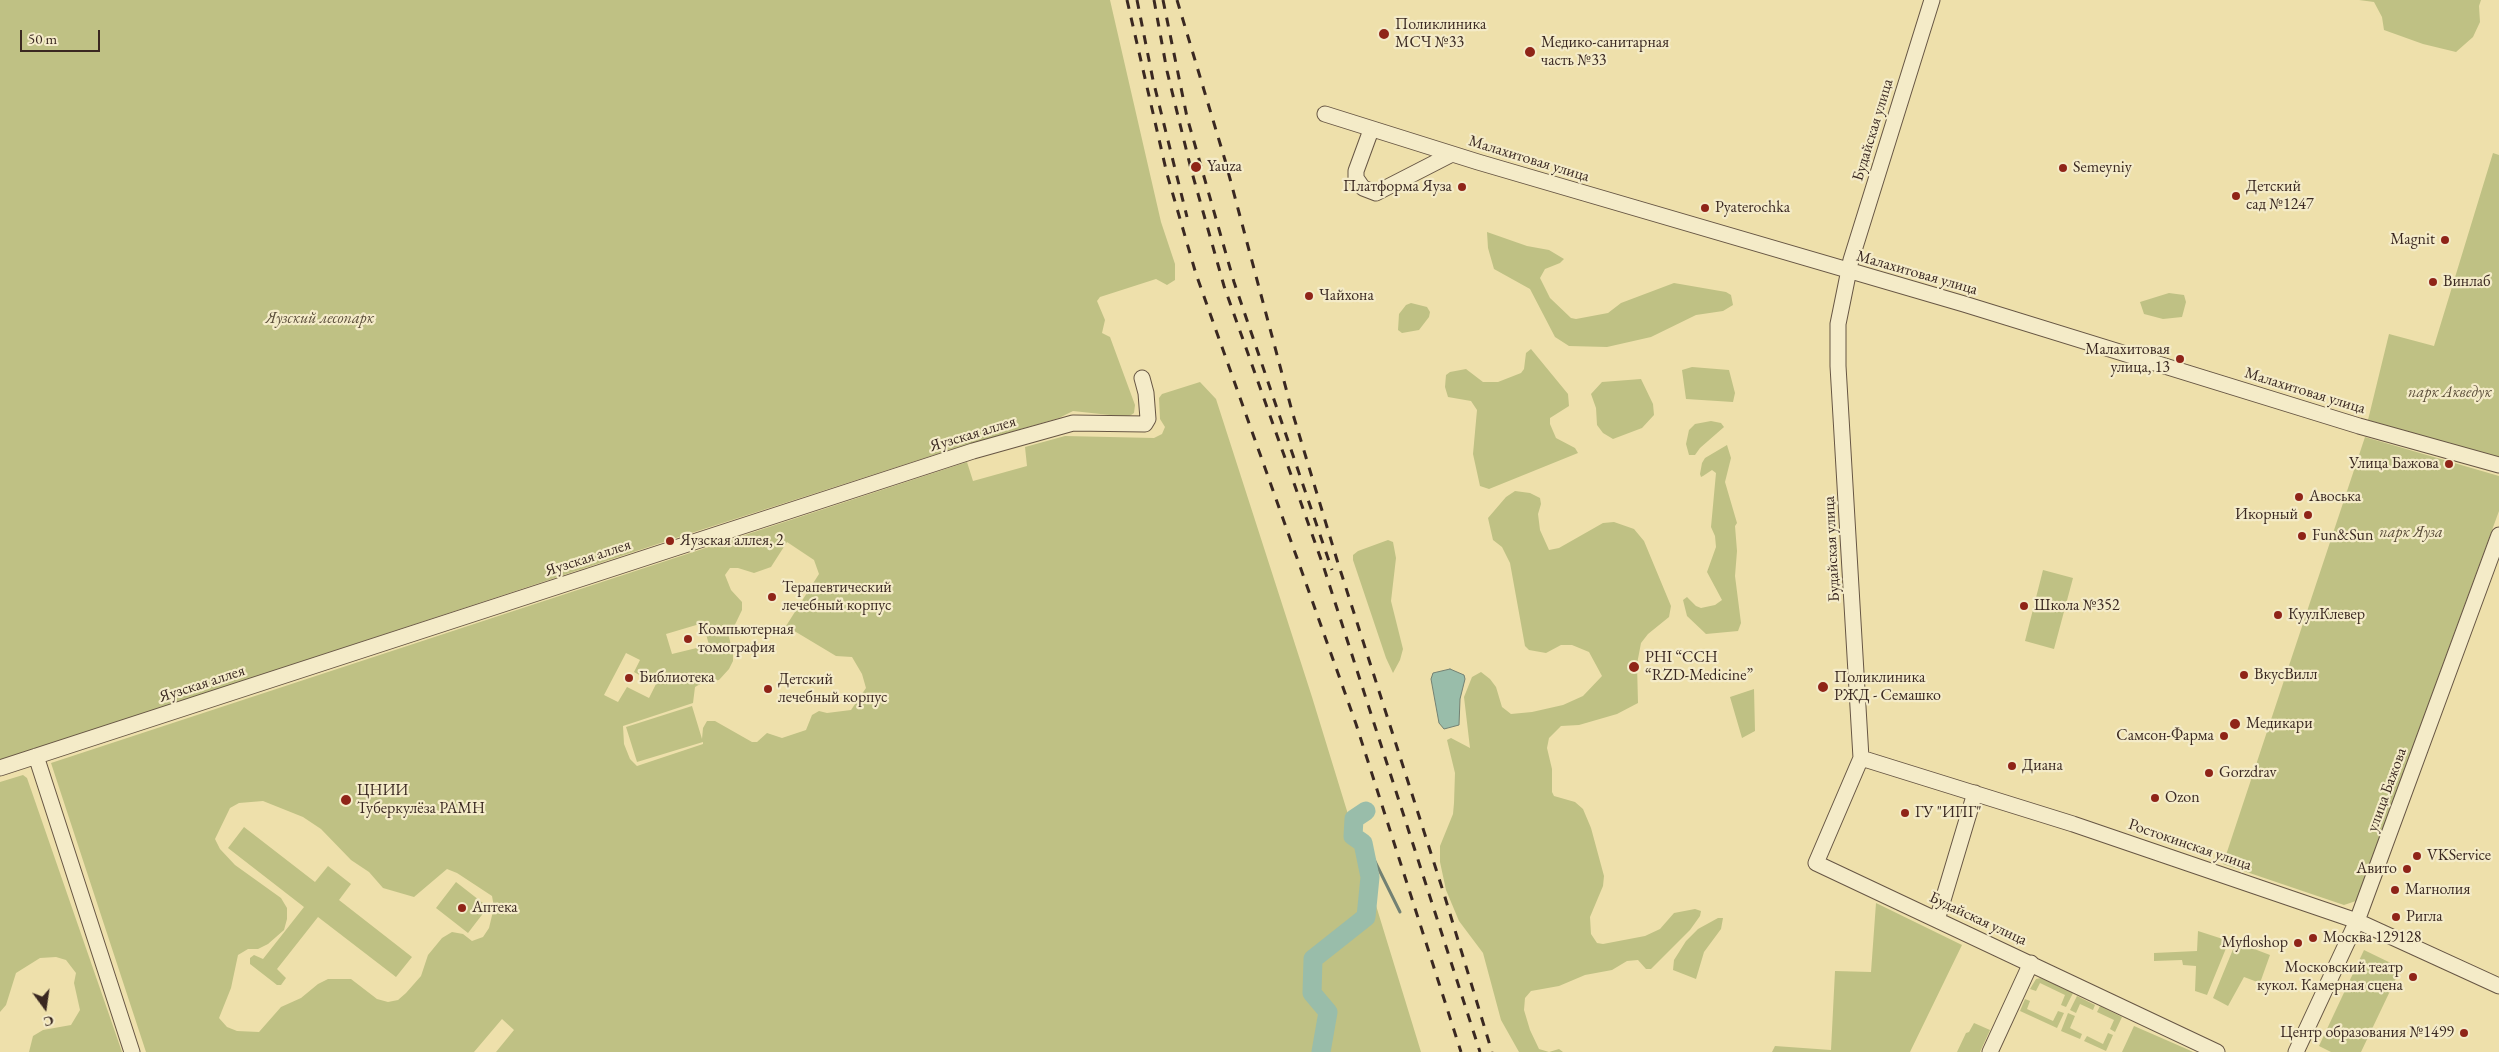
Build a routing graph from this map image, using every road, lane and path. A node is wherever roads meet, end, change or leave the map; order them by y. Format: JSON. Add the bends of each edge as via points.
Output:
{"nodes":[{"id":1,"x":1932,"y":0,"type":"edge"},
{"id":2,"x":1325,"y":114,"type":"dead end"},
{"id":3,"x":1371,"y":130,"type":"junction"},
{"id":4,"x":1452,"y":154,"type":"junction"},
{"id":5,"x":1848,"y":271,"type":"junction"},
{"id":6,"x":1142,"y":378,"type":"dead end"},
{"id":7,"x":2499,"y":465,"type":"edge"},
{"id":8,"x":2499,"y":535,"type":"edge"},
{"id":9,"x":36,"y":756,"type":"junction"},
{"id":10,"x":1861,"y":758,"type":"junction"},
{"id":11,"x":0,"y":768,"type":"edge"},
{"id":12,"x":1975,"y":793,"type":"junction"},
{"id":13,"x":1937,"y":920,"type":"junction"},
{"id":14,"x":2357,"y":921,"type":"junction"},
{"id":15,"x":2031,"y":963,"type":"junction"},
{"id":16,"x":2499,"y":986,"type":"edge"},
{"id":17,"x":132,"y":1052,"type":"edge"},
{"id":18,"x":1990,"y":1052,"type":"edge"},
{"id":19,"x":2217,"y":1052,"type":"edge"},
{"id":20,"x":2296,"y":1052,"type":"edge"}],
"edges":[{"from":1,"to":5,"type":"street","name":"Будайская улица"},
{"from":2,"to":3,"type":"street","name":"Малахитовая улица"},
{"from":3,"to":4,"type":"street","name":"Малахитовая улица"},
{"from":3,"to":4,"type":"street","via":[[1356,178],[1363,188],[1376,193]]},
{"from":4,"to":5,"type":"street","name":"Малахитовая улица"},
{"from":5,"to":7,"type":"street","name":"Малахитовая улица","via":[[2359,426]]},
{"from":5,"to":10,"type":"street","name":"Будайская улица","via":[[1838,324],[1838,366]]},
{"from":6,"to":9,"type":"street","name":"Яузская аллея","via":[[1148,419],[1145,424],[1073,423],[973,451]]},
{"from":8,"to":14,"type":"street","name":"улица Бажова"},
{"from":9,"to":11,"type":"street","name":"Яузская аллея"},
{"from":9,"to":17,"type":"street"},
{"from":10,"to":12,"type":"street","name":"Ростокинская улица"},
{"from":10,"to":13,"type":"street","name":"Будайская улица","via":[[1816,863]]},
{"from":12,"to":13,"type":"street"},
{"from":12,"to":14,"type":"street","name":"Ростокинская улица"},
{"from":13,"to":15,"type":"street","name":"Будайская улица"},
{"from":14,"to":16,"type":"street","name":"Ростокинская улица"},
{"from":14,"to":20,"type":"street","name":"улица Бажова"},
{"from":15,"to":18,"type":"street"},
{"from":15,"to":19,"type":"street","name":"Будайская улица"}]}
